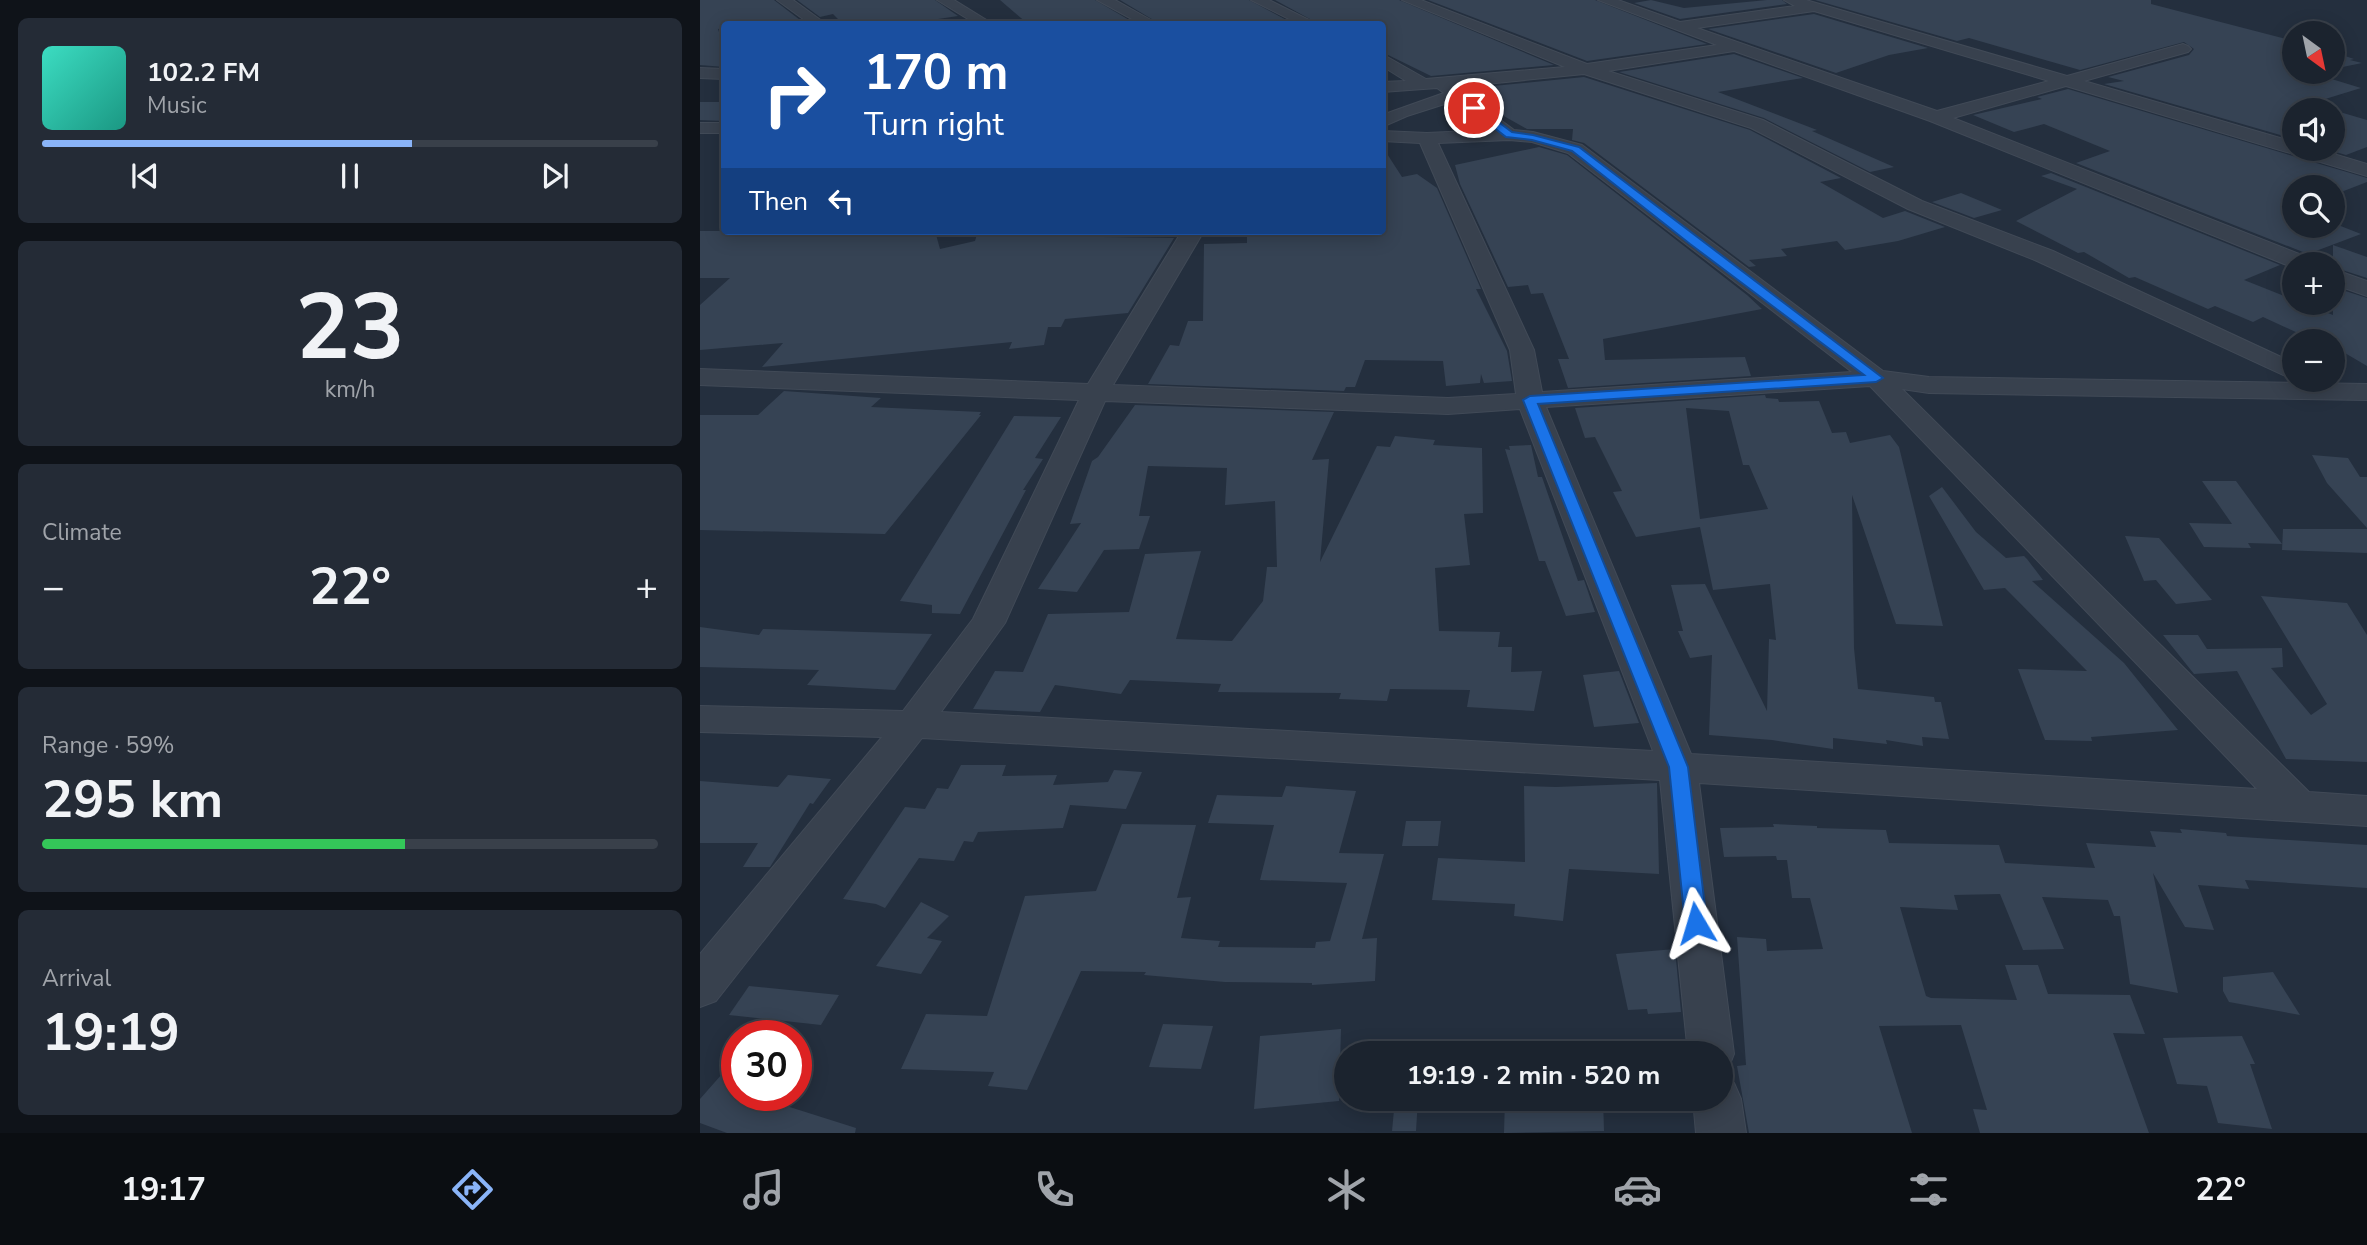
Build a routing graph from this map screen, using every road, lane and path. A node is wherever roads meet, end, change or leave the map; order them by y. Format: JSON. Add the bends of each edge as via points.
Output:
{"nodes":[{"id":1,"x":783,"y":0,"type":"edge"},
{"id":2,"x":944,"y":0,"type":"edge"},
{"id":3,"x":1104,"y":0,"type":"edge"},
{"id":4,"x":1258,"y":0,"type":"edge"},
{"id":5,"x":1409,"y":0,"type":"edge"},
{"id":6,"x":1605,"y":0,"type":"edge"},
{"id":7,"x":1809,"y":3,"type":"edge"},
{"id":8,"x":814,"y":21,"type":"edge"},
{"id":9,"x":981,"y":21,"type":"edge"},
{"id":10,"x":1145,"y":21,"type":"edge"},
{"id":11,"x":1304,"y":21,"type":"edge"},
{"id":12,"x":1677,"y":26,"type":"junction"},
{"id":13,"x":1736,"y":46,"type":"junction"},
{"id":14,"x":2183,"y":49,"type":"dead end"},
{"id":15,"x":1386,"y":61,"type":"edge"},
{"id":16,"x":1584,"y":69,"type":"junction"},
{"id":17,"x":700,"y":73,"type":"edge"},
{"id":18,"x":721,"y":74,"type":"edge"},
{"id":19,"x":2067,"y":79,"type":"junction"},
{"id":20,"x":1433,"y":84,"type":"junction"},
{"id":21,"x":1386,"y":87,"type":"edge"},
{"id":22,"x":1457,"y":95,"type":"junction"},
{"id":23,"x":1936,"y":117,"type":"junction"},
{"id":24,"x":1386,"y":120,"type":"edge"},
{"id":25,"x":700,"y":128,"type":"edge"},
{"id":26,"x":721,"y":128,"type":"edge"},
{"id":27,"x":1509,"y":135,"type":"junction"},
{"id":28,"x":1386,"y":136,"type":"edge"},
{"id":29,"x":1427,"y":138,"type":"junction"},
{"id":30,"x":2282,"y":144,"type":"edge"},
{"id":31,"x":2338,"y":161,"type":"edge"},
{"id":32,"x":2367,"y":170,"type":"edge"},
{"id":33,"x":1190,"y":235,"type":"edge"},
{"id":34,"x":2282,"y":255,"type":"edge"},
{"id":35,"x":2345,"y":281,"type":"edge"},
{"id":36,"x":2367,"y":289,"type":"edge"},
{"id":37,"x":2282,"y":366,"type":"edge"},
{"id":38,"x":700,"y":377,"type":"edge"},
{"id":39,"x":1876,"y":378,"type":"junction"},
{"id":40,"x":2354,"y":392,"type":"edge"},
{"id":41,"x":1095,"y":394,"type":"junction"},
{"id":42,"x":1530,"y":400,"type":"junction"},
{"id":43,"x":700,"y":719,"type":"edge"},
{"id":44,"x":913,"y":724,"type":"junction"},
{"id":45,"x":1678,"y":767,"type":"junction"},
{"id":46,"x":2298,"y":806,"type":"junction"},
{"id":47,"x":2367,"y":811,"type":"edge"},
{"id":48,"x":700,"y":987,"type":"edge"},
{"id":49,"x":1710,"y":1041,"type":"edge"},
{"id":50,"x":1718,"y":1111,"type":"edge"},
{"id":51,"x":1721,"y":1133,"type":"edge"}],
"edges":[{"from":1,"to":8,"type":"street"},
{"from":2,"to":9,"type":"street"},
{"from":3,"to":10,"type":"street"},
{"from":4,"to":11,"type":"street"},
{"from":5,"to":16,"type":"street"},
{"from":6,"to":12,"type":"street"},
{"from":7,"to":12,"type":"street"},
{"from":7,"to":19,"type":"street"},
{"from":12,"to":13,"type":"street"},
{"from":13,"to":16,"type":"street"},
{"from":13,"to":23,"type":"street"},
{"from":14,"to":19,"type":"street"},
{"from":15,"to":20,"type":"street"},
{"from":16,"to":20,"type":"street"},
{"from":16,"to":37,"type":"street","via":[[1757,124],[1905,200],[2045,256]]},
{"from":17,"to":18,"type":"street"},
{"from":19,"to":23,"type":"street"},
{"from":19,"to":30,"type":"street"},
{"from":20,"to":21,"type":"street"},
{"from":20,"to":22,"type":"street"},
{"from":22,"to":24,"type":"street"},
{"from":22,"to":27,"type":"street"},
{"from":23,"to":34,"type":"street"},
{"from":25,"to":26,"type":"street"},
{"from":27,"to":29,"type":"street"},
{"from":27,"to":39,"type":"street","via":[[1575,149]]},
{"from":28,"to":29,"type":"street"},
{"from":29,"to":42,"type":"street","via":[[1521,350]]},
{"from":31,"to":32,"type":"street"},
{"from":33,"to":41,"type":"street"},
{"from":35,"to":36,"type":"street"},
{"from":38,"to":41,"type":"street"},
{"from":39,"to":40,"type":"street","via":[[1929,385]]},
{"from":39,"to":42,"type":"street"},
{"from":39,"to":46,"type":"street"},
{"from":41,"to":42,"type":"street","via":[[1448,406]]},
{"from":41,"to":44,"type":"street","via":[[988,623]]},
{"from":42,"to":45,"type":"street"},
{"from":43,"to":44,"type":"street"},
{"from":44,"to":45,"type":"street"},
{"from":44,"to":48,"type":"street"},
{"from":45,"to":46,"type":"street"},
{"from":45,"to":49,"type":"street"},
{"from":46,"to":47,"type":"street"},
{"from":50,"to":51,"type":"street"}]}
